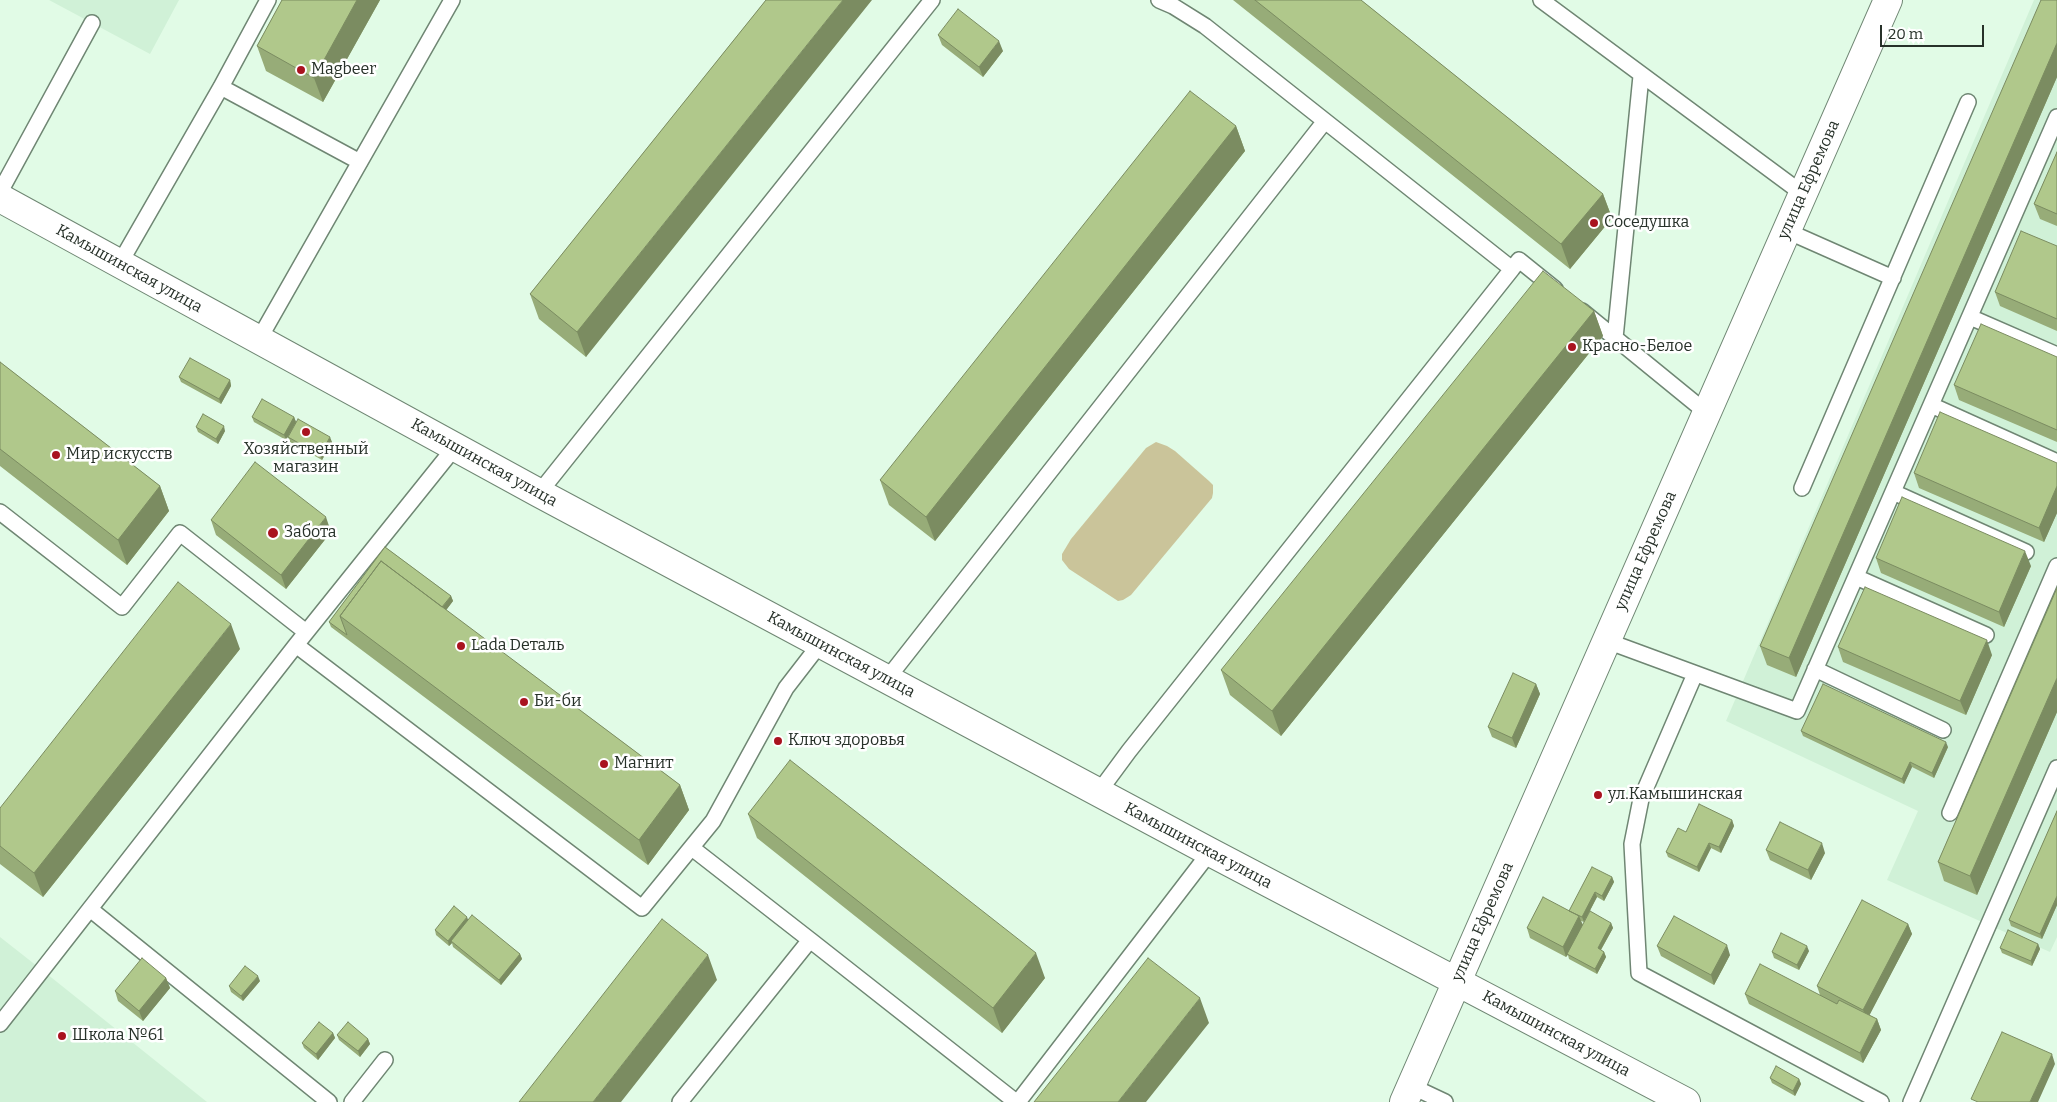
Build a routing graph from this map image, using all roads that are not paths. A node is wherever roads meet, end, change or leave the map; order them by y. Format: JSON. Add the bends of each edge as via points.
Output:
{"nodes":[{"id":1,"x":268,"y":0,"type":"edge"},
{"id":2,"x":452,"y":0,"type":"edge"},
{"id":3,"x":932,"y":0,"type":"edge"},
{"id":4,"x":1159,"y":0,"type":"edge"},
{"id":5,"x":1541,"y":0,"type":"edge"},
{"id":6,"x":1888,"y":0,"type":"edge"},
{"id":7,"x":92,"y":23,"type":"dead end"},
{"id":8,"x":1641,"y":76,"type":"junction"},
{"id":9,"x":222,"y":87,"type":"junction"},
{"id":10,"x":1968,"y":102,"type":"dead end"},
{"id":11,"x":2057,"y":117,"type":"edge"},
{"id":12,"x":1325,"y":121,"type":"junction"},
{"id":13,"x":2052,"y":142,"type":"edge"},
{"id":14,"x":360,"y":162,"type":"junction"},
{"id":15,"x":0,"y":192,"type":"edge"},
{"id":16,"x":1803,"y":194,"type":"junction"},
{"id":17,"x":0,"y":198,"type":"edge"},
{"id":18,"x":2008,"y":229,"type":"junction"},
{"id":19,"x":1787,"y":231,"type":"junction"},
{"id":20,"x":2024,"y":236,"type":"edge"},
{"id":21,"x":120,"y":263,"type":"junction"},
{"id":22,"x":1512,"y":268,"type":"junction"},
{"id":23,"x":1892,"y":278,"type":"junction"},
{"id":24,"x":1970,"y":317,"type":"junction"},
{"id":25,"x":1615,"y":338,"type":"junction"},
{"id":26,"x":258,"y":341,"type":"junction"},
{"id":27,"x":2057,"y":356,"type":"edge"},
{"id":28,"x":1931,"y":405,"type":"junction"},
{"id":29,"x":1707,"y":413,"type":"junction"},
{"id":30,"x":455,"y":447,"type":"junction"},
{"id":31,"x":2057,"y":462,"type":"edge"},
{"id":32,"x":1802,"y":488,"type":"dead end"},
{"id":33,"x":1893,"y":492,"type":"junction"},
{"id":34,"x":539,"y":493,"type":"junction"},
{"id":35,"x":0,"y":512,"type":"edge"},
{"id":36,"x":2026,"y":552,"type":"edge"},
{"id":37,"x":2057,"y":566,"type":"edge"},
{"id":38,"x":1856,"y":578,"type":"junction"},
{"id":39,"x":306,"y":632,"type":"junction"},
{"id":40,"x":1986,"y":635,"type":"dead end"},
{"id":41,"x":1607,"y":641,"type":"junction"},
{"id":42,"x":820,"y":644,"type":"junction"},
{"id":43,"x":296,"y":645,"type":"junction"},
{"id":44,"x":1815,"y":669,"type":"junction"},
{"id":45,"x":1695,"y":674,"type":"junction"},
{"id":46,"x":887,"y":679,"type":"junction"},
{"id":47,"x":1943,"y":730,"type":"dead end"},
{"id":48,"x":2057,"y":768,"type":"edge"},
{"id":49,"x":1098,"y":793,"type":"junction"},
{"id":50,"x":1950,"y":813,"type":"dead end"},
{"id":51,"x":692,"y":848,"type":"junction"},
{"id":52,"x":1210,"y":852,"type":"junction"},
{"id":53,"x":90,"y":909,"type":"junction"},
{"id":54,"x":810,"y":940,"type":"junction"},
{"id":55,"x":1457,"y":982,"type":"junction"},
{"id":56,"x":0,"y":1024,"type":"edge"},
{"id":57,"x":385,"y":1060,"type":"dead end"},
{"id":58,"x":1408,"y":1094,"type":"edge"},
{"id":59,"x":329,"y":1102,"type":"edge"},
{"id":60,"x":352,"y":1102,"type":"edge"},
{"id":61,"x":680,"y":1102,"type":"edge"},
{"id":62,"x":1017,"y":1102,"type":"edge"},
{"id":63,"x":1444,"y":1102,"type":"edge"},
{"id":64,"x":1686,"y":1102,"type":"edge"},
{"id":65,"x":1881,"y":1102,"type":"edge"},
{"id":66,"x":1911,"y":1102,"type":"edge"}],
"edges":[{"from":1,"to":9,"type":"lane"},
{"from":2,"to":14,"type":"lane"},
{"from":3,"to":34,"type":"lane"},
{"from":4,"to":12,"type":"lane","via":[[1205,26]]},
{"from":5,"to":8,"type":"lane"},
{"from":6,"to":16,"type":"street","name":"улица Ефремова"},
{"from":7,"to":15,"type":"lane"},
{"from":8,"to":16,"type":"lane"},
{"from":8,"to":25,"type":"lane"},
{"from":9,"to":14,"type":"lane"},
{"from":9,"to":21,"type":"lane"},
{"from":10,"to":23,"type":"lane"},
{"from":11,"to":13,"type":"lane"},
{"from":12,"to":22,"type":"lane"},
{"from":12,"to":46,"type":"lane"},
{"from":13,"to":18,"type":"lane"},
{"from":14,"to":26,"type":"lane"},
{"from":16,"to":19,"type":"street","name":"улица Ефремова"},
{"from":17,"to":21,"type":"street","name":"Камышинская улица"},
{"from":18,"to":20,"type":"lane"},
{"from":18,"to":24,"type":"lane"},
{"from":19,"to":23,"type":"lane"},
{"from":19,"to":29,"type":"street","name":"улица Ефремова"},
{"from":21,"to":26,"type":"street","name":"Камышинская улица"},
{"from":22,"to":25,"type":"lane","via":[[1518,260]]},
{"from":22,"to":49,"type":"lane"},
{"from":23,"to":32,"type":"lane"},
{"from":24,"to":27,"type":"lane"},
{"from":24,"to":28,"type":"lane"},
{"from":25,"to":29,"type":"lane"},
{"from":26,"to":30,"type":"street","name":"Камышинская улица"},
{"from":28,"to":31,"type":"lane"},
{"from":28,"to":33,"type":"lane"},
{"from":29,"to":41,"type":"street","name":"улица Ефремова"},
{"from":30,"to":34,"type":"street","name":"Камышинская улица"},
{"from":30,"to":39,"type":"lane"},
{"from":33,"to":36,"type":"lane"},
{"from":33,"to":38,"type":"lane"},
{"from":34,"to":42,"type":"street","name":"Камышинская улица"},
{"from":35,"to":39,"type":"lane","via":[[122,607],[180,534]]},
{"from":37,"to":50,"type":"lane"},
{"from":38,"to":40,"type":"lane"},
{"from":38,"to":44,"type":"lane"},
{"from":39,"to":43,"type":"lane"},
{"from":41,"to":45,"type":"lane"},
{"from":41,"to":55,"type":"street","name":"улица Ефремова"},
{"from":42,"to":46,"type":"street","name":"Камышинская улица"},
{"from":42,"to":51,"type":"lane","via":[[786,688],[713,821]]},
{"from":43,"to":51,"type":"lane","via":[[642,908]]},
{"from":43,"to":53,"type":"lane"},
{"from":44,"to":45,"type":"lane","via":[[1797,711]]},
{"from":44,"to":47,"type":"lane"},
{"from":45,"to":65,"type":"lane","via":[[1641,799],[1632,844],[1639,973]]},
{"from":46,"to":49,"type":"street","name":"Камышинская улица"},
{"from":48,"to":66,"type":"lane"},
{"from":49,"to":52,"type":"street","name":"Камышинская улица"},
{"from":51,"to":54,"type":"lane"},
{"from":52,"to":55,"type":"street","name":"Камышинская улица"},
{"from":52,"to":62,"type":"lane"},
{"from":53,"to":56,"type":"lane"},
{"from":53,"to":59,"type":"lane"},
{"from":54,"to":61,"type":"lane"},
{"from":54,"to":62,"type":"lane"},
{"from":55,"to":58,"type":"street","name":"улица Ефремова"},
{"from":55,"to":64,"type":"street","name":"Камышинская улица"},
{"from":57,"to":60,"type":"lane"},
{"from":58,"to":63,"type":"lane"}]}
